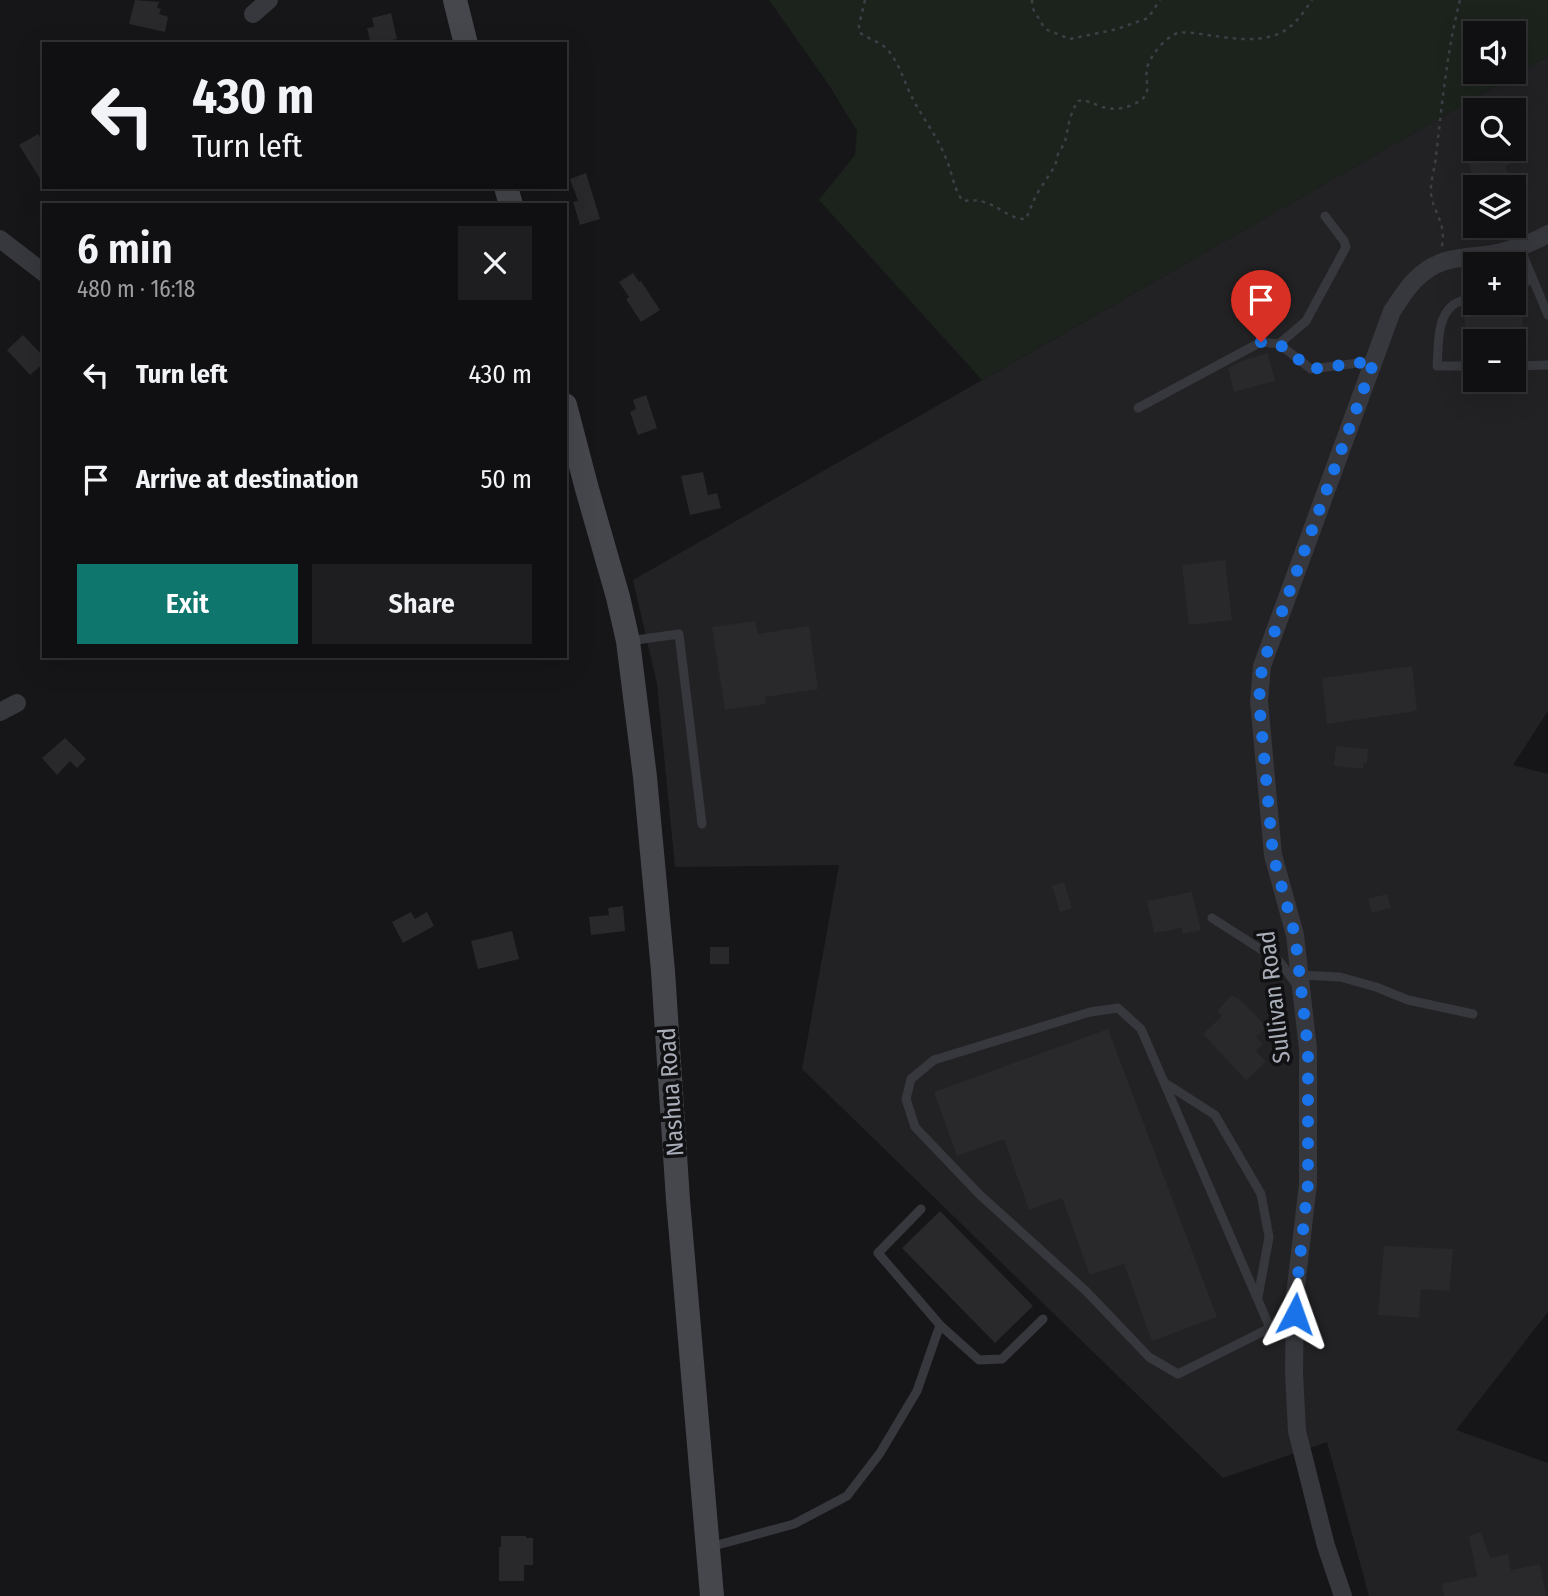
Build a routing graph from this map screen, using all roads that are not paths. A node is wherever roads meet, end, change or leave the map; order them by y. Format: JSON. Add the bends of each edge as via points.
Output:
{"nodes":[{"id":1,"x":269,"y":0,"type":"edge"},
{"id":2,"x":455,"y":0,"type":"edge"},
{"id":3,"x":253,"y":14,"type":"dead end"},
{"id":4,"x":466,"y":42,"type":"edge"},
{"id":5,"x":1325,"y":216,"type":"dead end"},
{"id":6,"x":1548,"y":234,"type":"edge"},
{"id":7,"x":0,"y":239,"type":"edge"},
{"id":8,"x":1520,"y":246,"type":"junction"},
{"id":9,"x":42,"y":271,"type":"edge"},
{"id":10,"x":1532,"y":280,"type":"junction"},
{"id":11,"x":1526,"y":282,"type":"edge"},
{"id":12,"x":1463,"y":301,"type":"edge"},
{"id":13,"x":1548,"y":315,"type":"edge"},
{"id":14,"x":1279,"y":344,"type":"junction"},
{"id":15,"x":1374,"y":361,"type":"junction"},
{"id":16,"x":1548,"y":365,"type":"edge"},
{"id":17,"x":1463,"y":366,"type":"edge"},
{"id":18,"x":1526,"y":366,"type":"edge"},
{"id":19,"x":1138,"y":408,"type":"dead end"},
{"id":20,"x":567,"y":413,"type":"edge"},
{"id":21,"x":628,"y":641,"type":"junction"},
{"id":22,"x":17,"y":703,"type":"dead end"},
{"id":23,"x":0,"y":712,"type":"edge"},
{"id":24,"x":702,"y":824,"type":"dead end"},
{"id":25,"x":1212,"y":918,"type":"dead end"},
{"id":26,"x":1301,"y":984,"type":"junction"},
{"id":27,"x":1473,"y":1014,"type":"dead end"},
{"id":28,"x":1165,"y":1082,"type":"junction"},
{"id":29,"x":921,"y":1209,"type":"dead end"},
{"id":30,"x":1257,"y":1298,"type":"junction"},
{"id":31,"x":1042,"y":1319,"type":"dead end"},
{"id":32,"x":940,"y":1325,"type":"junction"},
{"id":33,"x":1270,"y":1328,"type":"junction"},
{"id":34,"x":1295,"y":1333,"type":"junction"},
{"id":35,"x":708,"y":1548,"type":"junction"},
{"id":36,"x":712,"y":1596,"type":"edge"},
{"id":37,"x":1343,"y":1596,"type":"edge"}],
"edges":[{"from":1,"to":3,"type":"street"},
{"from":2,"to":4,"type":"main road"},
{"from":5,"to":14,"type":"lane","via":[[1346,247],[1306,321]]},
{"from":6,"to":8,"type":"street"},
{"from":7,"to":9,"type":"street"},
{"from":8,"to":10,"type":"lane"},
{"from":8,"to":15,"type":"street","name":"Sullivan Road","via":[[1456,257],[1438,263],[1415,280],[1392,311]]},
{"from":10,"to":11,"type":"lane"},
{"from":10,"to":13,"type":"lane"},
{"from":12,"to":17,"type":"lane","via":[[1445,315],[1437,366]]},
{"from":14,"to":15,"type":"lane","via":[[1311,369]]},
{"from":14,"to":19,"type":"lane","via":[[1261,342]]},
{"from":15,"to":26,"type":"street","name":"Sullivan Road","via":[[1262,666],[1259,701],[1273,855],[1295,935]]},
{"from":16,"to":18,"type":"lane"},
{"from":20,"to":21,"type":"main road","name":"Nashua Road"},
{"from":21,"to":24,"type":"lane","via":[[679,635]]},
{"from":21,"to":35,"type":"main road","name":"Nashua Road","via":[[663,971]]},
{"from":22,"to":23,"type":"street"},
{"from":25,"to":26,"type":"lane","via":[[1279,961]]},
{"from":26,"to":27,"type":"lane","via":[[1340,977],[1408,1000]]},
{"from":26,"to":34,"type":"street","name":"Sullivan Road","via":[[1308,1049],[1308,1184]]},
{"from":28,"to":30,"type":"lane"},
{"from":28,"to":30,"type":"lane","via":[[1215,1115],[1261,1194],[1269,1237]]},
{"from":28,"to":33,"type":"lane","via":[[1141,1029],[1118,1008],[1090,1012],[934,1060],[911,1079],[906,1099],[915,1127],[1149,1357],[1178,1374]]},
{"from":29,"to":32,"type":"lane","via":[[878,1253]]},
{"from":30,"to":33,"type":"lane"},
{"from":31,"to":32,"type":"lane","via":[[1002,1359],[979,1360]]},
{"from":32,"to":35,"type":"lane","via":[[917,1391],[880,1453],[847,1496],[794,1524]]},
{"from":33,"to":34,"type":"lane"},
{"from":34,"to":37,"type":"street","name":"Sullivan Road","via":[[1297,1431]]},
{"from":35,"to":36,"type":"main road","name":"Nashua Road"}]}
